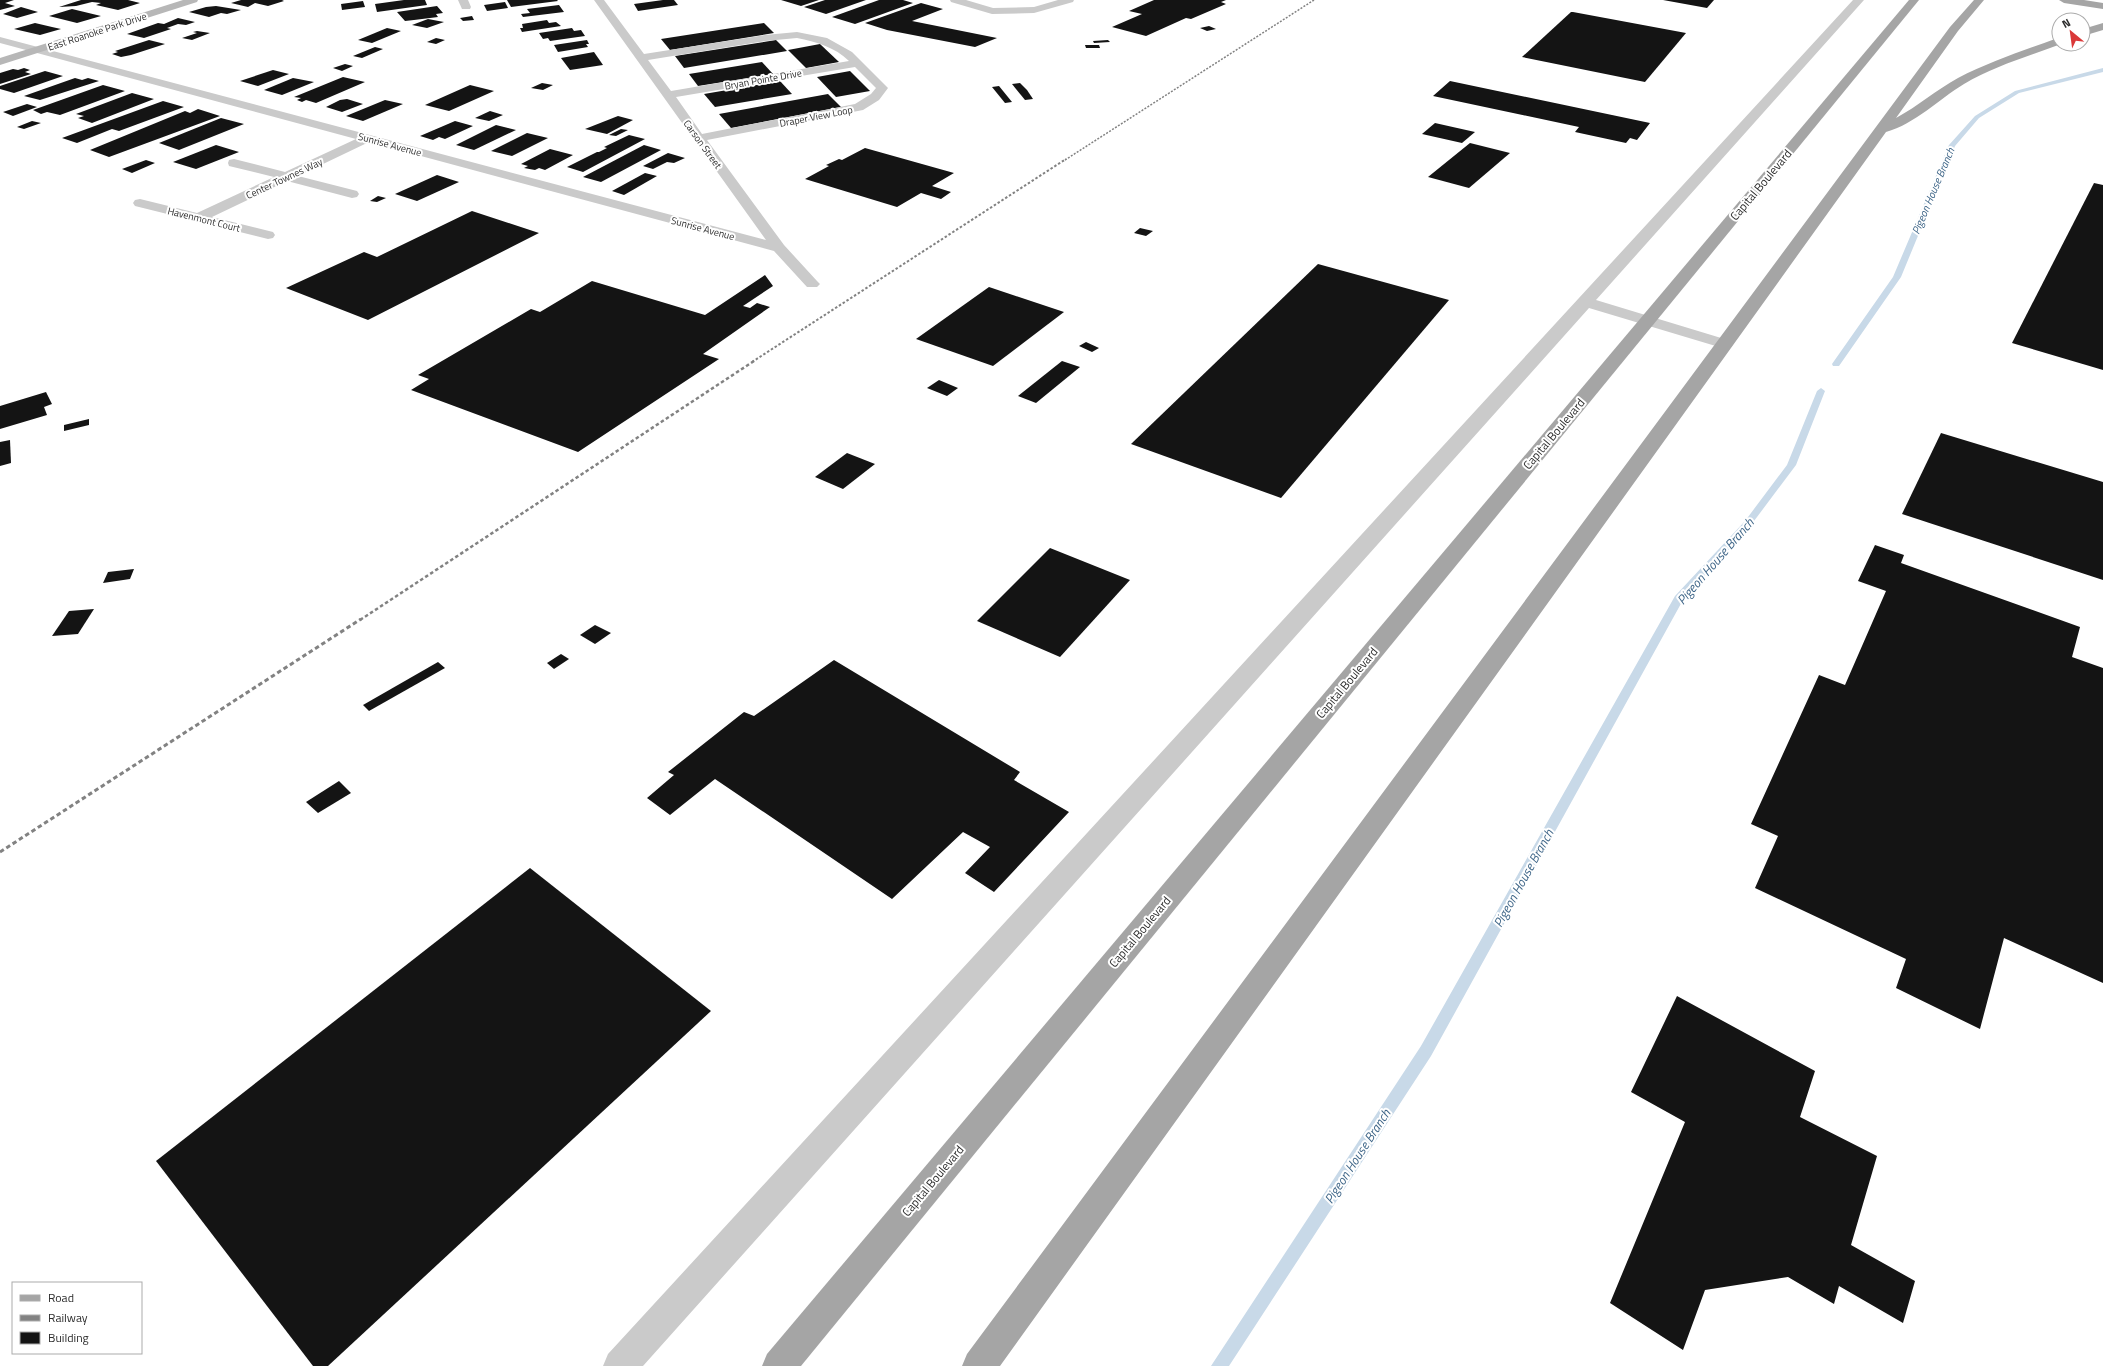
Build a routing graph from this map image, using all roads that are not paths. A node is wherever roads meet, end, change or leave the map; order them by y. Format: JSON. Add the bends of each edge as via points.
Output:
{"nodes":[{"id":1,"x":193,"y":0,"type":"edge"},
{"id":2,"x":599,"y":0,"type":"edge"},
{"id":3,"x":955,"y":0,"type":"edge"},
{"id":4,"x":1069,"y":0,"type":"edge"},
{"id":5,"x":1859,"y":0,"type":"edge"},
{"id":6,"x":1914,"y":0,"type":"edge"},
{"id":7,"x":1979,"y":0,"type":"edge"},
{"id":8,"x":2064,"y":0,"type":"edge"},
{"id":9,"x":2103,"y":6,"type":"edge"},
{"id":10,"x":2103,"y":26,"type":"edge"},
{"id":11,"x":2091,"y":30,"type":"edge"},
{"id":12,"x":0,"y":40,"type":"edge"},
{"id":13,"x":2051,"y":44,"type":"edge"},
{"id":14,"x":38,"y":50,"type":"junction"},
{"id":15,"x":641,"y":58,"type":"junction"},
{"id":16,"x":0,"y":62,"type":"edge"},
{"id":17,"x":858,"y":63,"type":"junction"},
{"id":18,"x":668,"y":95,"type":"junction"},
{"id":19,"x":1881,"y":131,"type":"junction"},
{"id":20,"x":368,"y":138,"type":"junction"},
{"id":21,"x":699,"y":138,"type":"junction"},
{"id":22,"x":234,"y":163,"type":"dead end"},
{"id":23,"x":287,"y":176,"type":"junction"},
{"id":24,"x":352,"y":194,"type":"dead end"},
{"id":25,"x":140,"y":202,"type":"dead end"},
{"id":26,"x":200,"y":217,"type":"junction"},
{"id":27,"x":268,"y":234,"type":"dead end"},
{"id":28,"x":779,"y":248,"type":"junction"},
{"id":29,"x":812,"y":284,"type":"dead end"},
{"id":30,"x":1585,"y":302,"type":"junction"},
{"id":31,"x":1648,"y":321,"type":"junction"},
{"id":32,"x":1725,"y":344,"type":"junction"},
{"id":33,"x":620,"y":1366,"type":"edge"},
{"id":34,"x":779,"y":1366,"type":"edge"},
{"id":35,"x":979,"y":1366,"type":"edge"}],
"edges":[{"from":1,"to":14,"type":"street","name":"East Roanoke Park Drive"},
{"from":2,"to":15,"type":"street","name":"Carson Street"},
{"from":3,"to":4,"type":"street","via":[[992,10],[1034,10]]},
{"from":5,"to":30,"type":"street"},
{"from":6,"to":31,"type":"main road","name":"Capital Boulevard"},
{"from":7,"to":19,"type":"main road","via":[[1954,29]]},
{"from":8,"to":9,"type":"main road"},
{"from":10,"to":11,"type":"main road"},
{"from":12,"to":14,"type":"street","name":"Sunrise Avenue"},
{"from":13,"to":19,"type":"main road","via":[[1961,81],[1918,111]]},
{"from":14,"to":16,"type":"street","name":"East Roanoke Park Drive"},
{"from":14,"to":20,"type":"street","name":"Sunrise Avenue"},
{"from":15,"to":17,"type":"street","name":"Draper View Loop","via":[[797,35],[823,40],[848,54]]},
{"from":15,"to":18,"type":"street","name":"Carson Street"},
{"from":17,"to":18,"type":"street","name":"Bryan Pointe Drive"},
{"from":17,"to":21,"type":"street","name":"Draper View Loop","via":[[882,88],[875,97],[859,107]]},
{"from":18,"to":21,"type":"street","name":"Carson Street"},
{"from":19,"to":32,"type":"main road"},
{"from":20,"to":23,"type":"street","name":"Center Townes Way"},
{"from":20,"to":28,"type":"street","name":"Sunrise Avenue"},
{"from":21,"to":28,"type":"street","name":"Carson Street"},
{"from":22,"to":23,"type":"street"},
{"from":23,"to":24,"type":"street"},
{"from":23,"to":26,"type":"street","name":"Center Townes Way"},
{"from":25,"to":26,"type":"street","name":"Havenmont Court"},
{"from":26,"to":27,"type":"street","name":"Havenmont Court"},
{"from":28,"to":29,"type":"street","name":"Carson Street"},
{"from":30,"to":31,"type":"street"},
{"from":30,"to":33,"type":"street"},
{"from":31,"to":32,"type":"street"},
{"from":31,"to":34,"type":"main road","name":"Capital Boulevard"},
{"from":32,"to":35,"type":"main road"}]}
